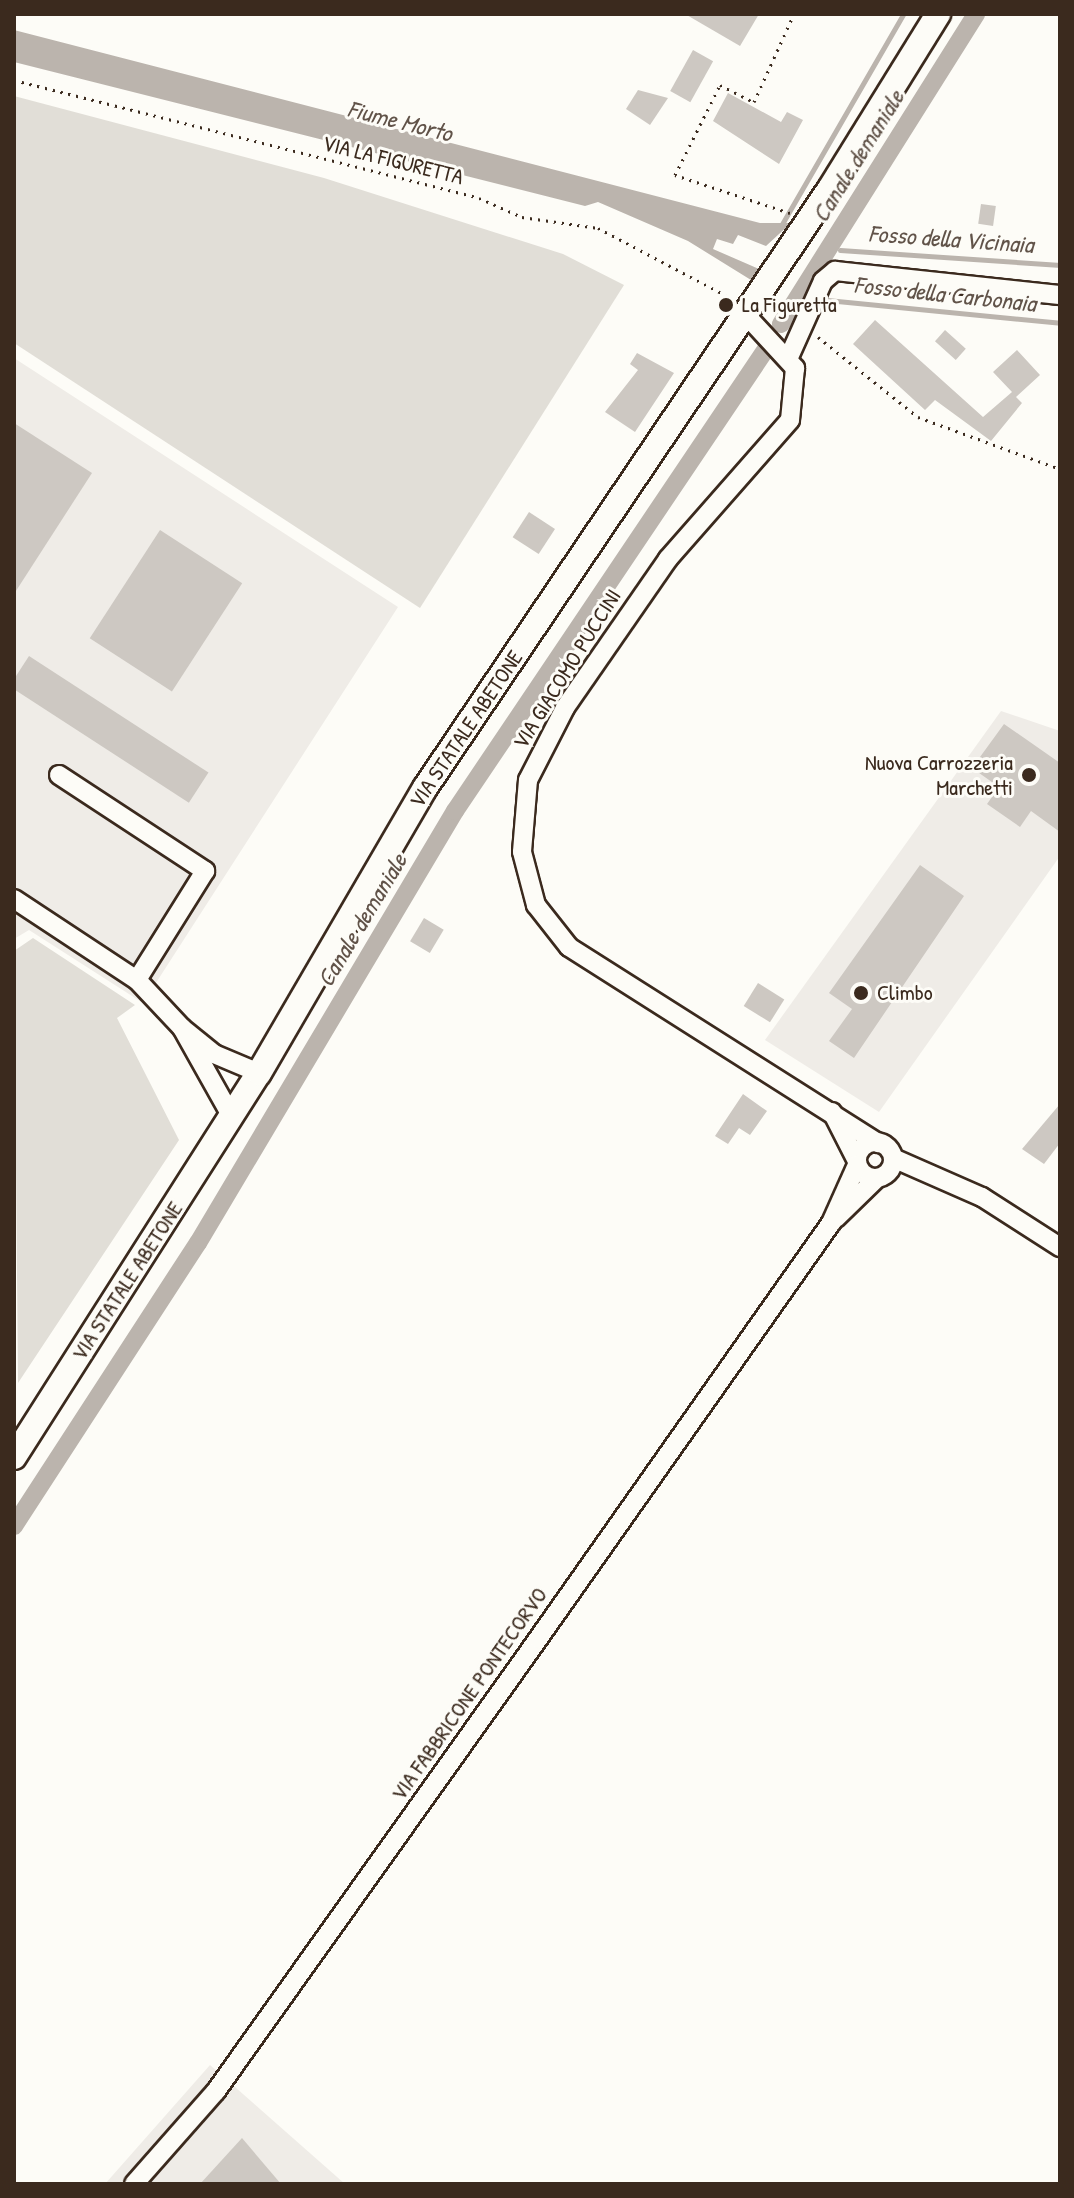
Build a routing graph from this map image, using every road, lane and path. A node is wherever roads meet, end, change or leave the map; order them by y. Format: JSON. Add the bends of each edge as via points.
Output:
{"nodes":[{"id":1,"x":794,"y":14,"type":"edge"},
{"id":2,"x":938,"y":14,"type":"edge"},
{"id":3,"x":14,"y":80,"type":"edge"},
{"id":4,"x":807,"y":222,"type":"junction"},
{"id":5,"x":1060,"y":295,"type":"edge"},
{"id":6,"x":751,"y":309,"type":"junction"},
{"id":7,"x":807,"y":327,"type":"junction"},
{"id":8,"x":786,"y":352,"type":"junction"},
{"id":9,"x":1060,"y":469,"type":"edge"},
{"id":10,"x":59,"y":775,"type":"dead end"},
{"id":11,"x":14,"y":899,"type":"edge"},
{"id":12,"x":32,"y":911,"type":"junction"},
{"id":13,"x":14,"y":921,"type":"edge"},
{"id":14,"x":137,"y":980,"type":"junction"},
{"id":15,"x":182,"y":1028,"type":"junction"},
{"id":16,"x":259,"y":1073,"type":"junction"},
{"id":17,"x":830,"y":1110,"type":"junction"},
{"id":18,"x":232,"y":1117,"type":"junction"},
{"id":19,"x":878,"y":1143,"type":"junction"},
{"id":20,"x":893,"y":1158,"type":"junction"},
{"id":21,"x":857,"y":1163,"type":"junction"},
{"id":22,"x":880,"y":1178,"type":"junction"},
{"id":23,"x":950,"y":1186,"type":"junction"},
{"id":24,"x":831,"y":1223,"type":"junction"},
{"id":25,"x":1060,"y":1247,"type":"edge"},
{"id":26,"x":14,"y":1457,"type":"edge"},
{"id":27,"x":156,"y":2162,"type":"junction"},
{"id":28,"x":134,"y":2184,"type":"edge"},
{"id":29,"x":154,"y":2184,"type":"edge"}],
"edges":[{"from":1,"to":4,"type":"path","via":[[754,102],[720,85],[675,175]]},
{"from":2,"to":4,"type":"main road","name":"VIA STATALE ABETONE"},
{"from":3,"to":6,"type":"path","name":"VIA LA FIGURETTA","via":[[479,198],[522,217],[598,228]]},
{"from":4,"to":6,"type":"main road","name":"VIA STATALE ABETONE"},
{"from":5,"to":7,"type":"street","via":[[840,270],[823,281]]},
{"from":6,"to":8,"type":"street"},
{"from":6,"to":16,"type":"main road","name":"VIA STATALE ABETONE","via":[[425,788]]},
{"from":7,"to":8,"type":"street"},
{"from":7,"to":9,"type":"path","via":[[877,391],[918,417]]},
{"from":8,"to":17,"type":"street","name":"VIA GIACOMO PUCCINI","via":[[798,392],[790,420],[662,567],[565,708],[528,780],[520,836],[531,892],[562,941]]},
{"from":10,"to":14,"type":"street","via":[[205,871]]},
{"from":11,"to":12,"type":"street"},
{"from":12,"to":13,"type":"street"},
{"from":12,"to":14,"type":"street"},
{"from":14,"to":15,"type":"street"},
{"from":15,"to":16,"type":"street","via":[[214,1054]]},
{"from":15,"to":18,"type":"street"},
{"from":16,"to":18,"type":"main road","name":"VIA STATALE ABETONE"},
{"from":17,"to":19,"type":"street","name":"VIA GIACOMO PUCCINI"},
{"from":17,"to":21,"type":"street","name":"VIA GIACOMO PUCCINI"},
{"from":18,"to":26,"type":"main road","name":"VIA STATALE ABETONE"},
{"from":19,"to":20,"type":"street","name":"VIA GIACOMO PUCCINI"},
{"from":19,"to":21,"type":"street","via":[[863,1147]]},
{"from":20,"to":22,"type":"street","name":"VIA FABBRICONE PONTECORVO"},
{"from":20,"to":23,"type":"street"},
{"from":21,"to":22,"type":"street"},
{"from":21,"to":24,"type":"street","name":"VIA FABBRICONE PONTECORVO"},
{"from":22,"to":23,"type":"street"},
{"from":22,"to":24,"type":"street","name":"VIA FABBRICONE PONTECORVO"},
{"from":23,"to":25,"type":"street"},
{"from":24,"to":27,"type":"street","name":"VIA FABBRICONE PONTECORVO","via":[[225,2078]]},
{"from":27,"to":28,"type":"street","name":"VIA FABBRICONE PONTECORVO"},
{"from":27,"to":29,"type":"street"}]}
